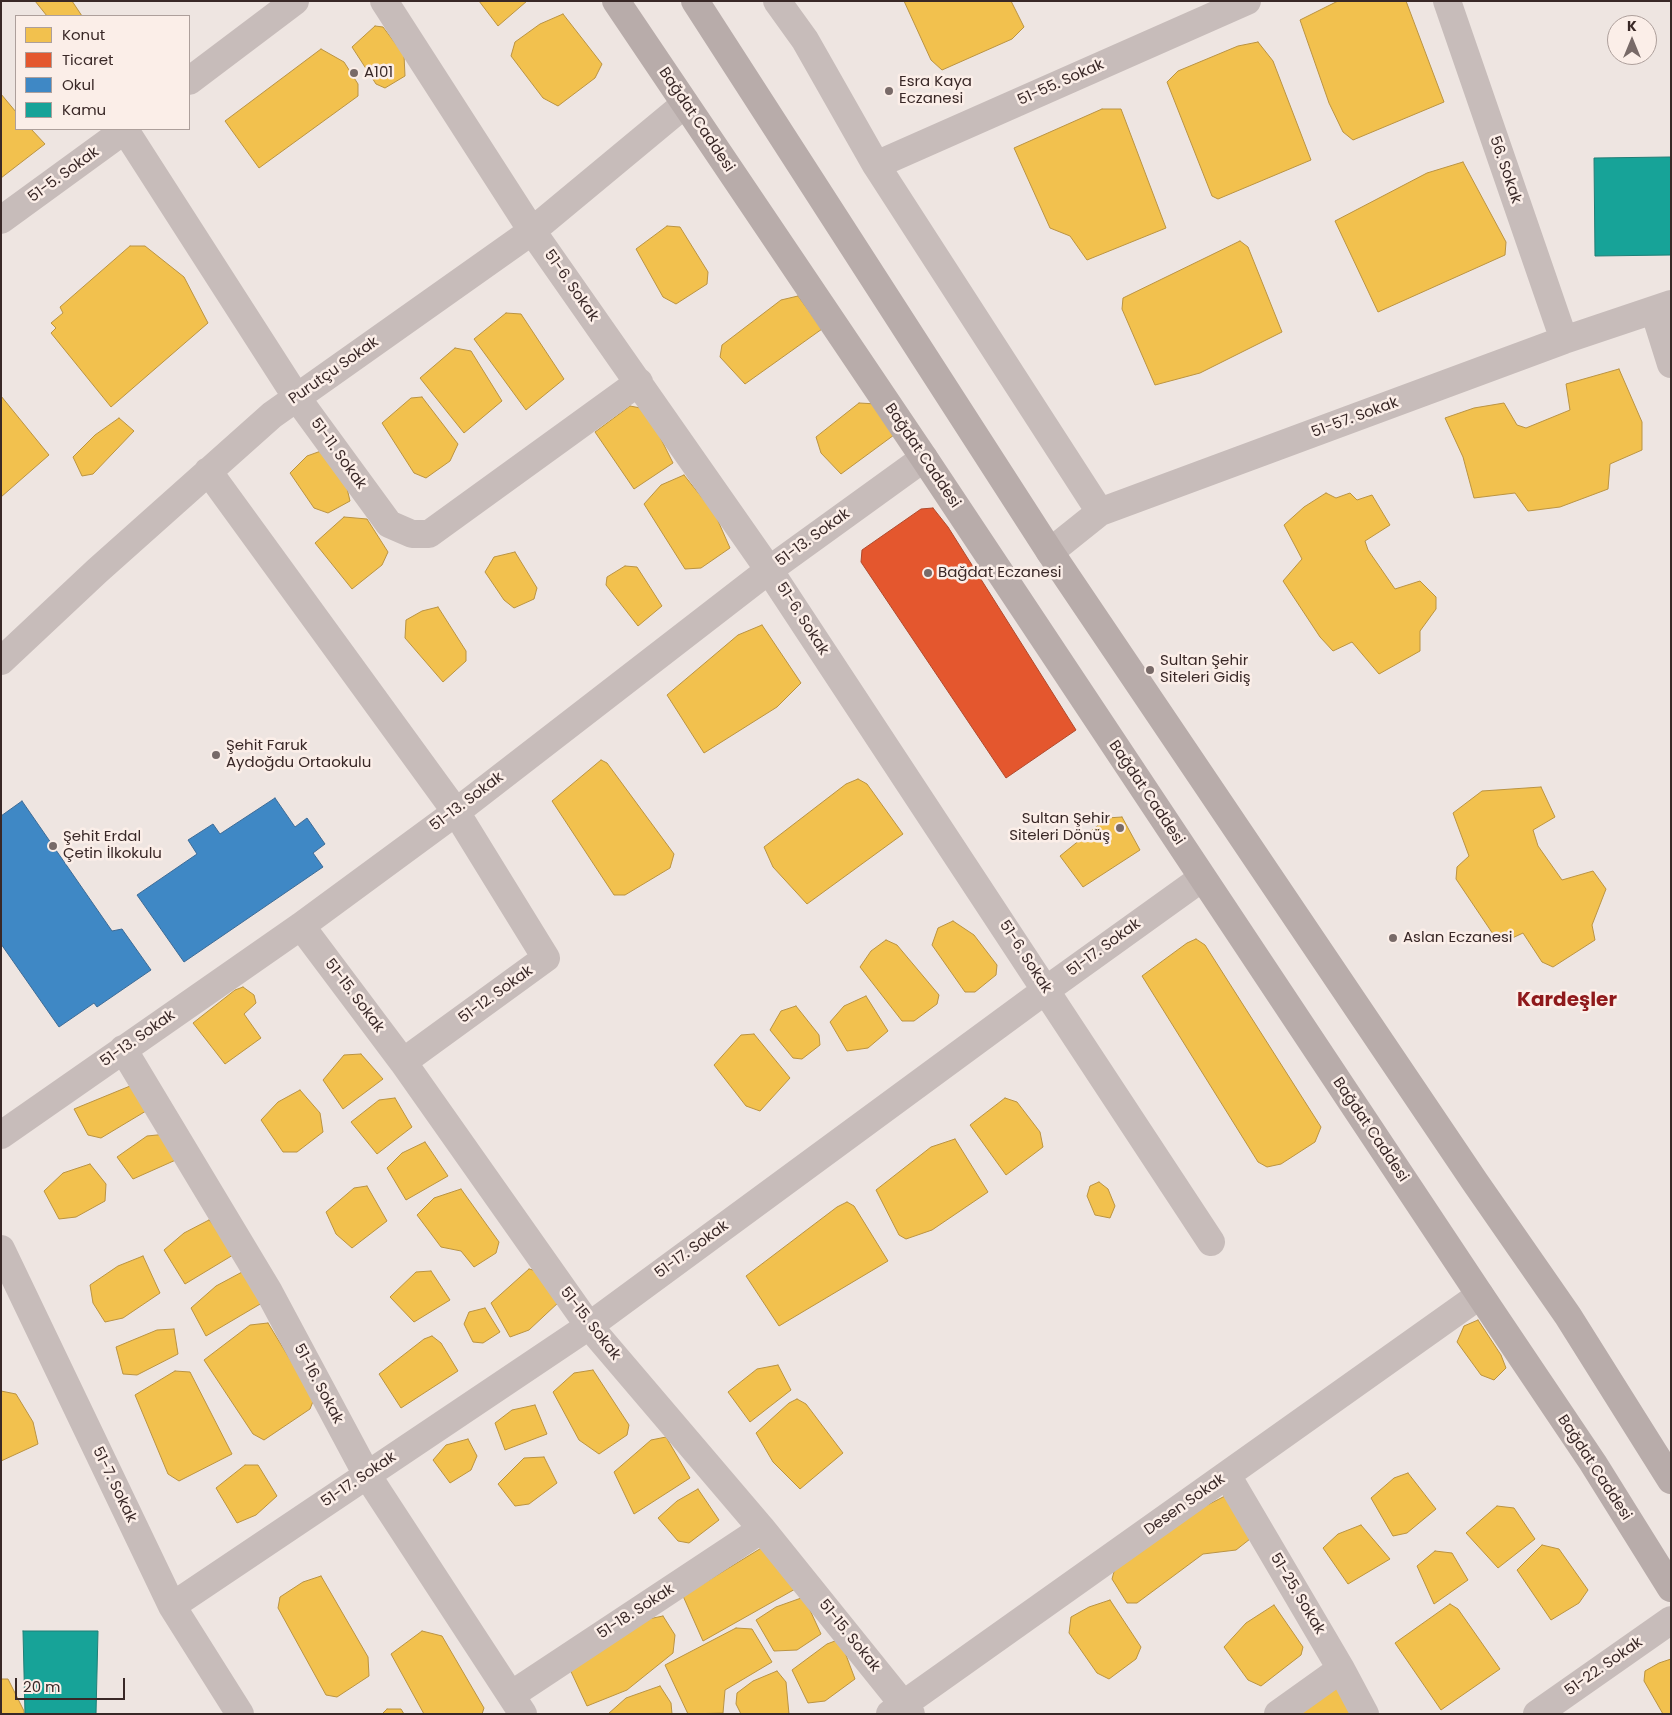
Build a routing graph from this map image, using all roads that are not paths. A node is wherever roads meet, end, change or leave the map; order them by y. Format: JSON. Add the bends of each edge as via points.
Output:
{"nodes":[{"id":1,"x":295,"y":1,"type":"edge"},
{"id":2,"x":384,"y":1,"type":"edge"},
{"id":3,"x":616,"y":1,"type":"edge"},
{"id":4,"x":695,"y":1,"type":"edge"},
{"id":5,"x":777,"y":1,"type":"edge"},
{"id":6,"x":1246,"y":1,"type":"edge"},
{"id":7,"x":1446,"y":1,"type":"edge"},
{"id":8,"x":190,"y":81,"type":"edge"},
{"id":9,"x":685,"y":104,"type":"junction"},
{"id":10,"x":124,"y":130,"type":"edge"},
{"id":11,"x":126,"y":130,"type":"edge"},
{"id":12,"x":876,"y":165,"type":"junction"},
{"id":13,"x":1,"y":220,"type":"edge"},
{"id":14,"x":532,"y":231,"type":"junction"},
{"id":15,"x":1662,"y":307,"type":"edge"},
{"id":16,"x":1564,"y":340,"type":"junction"},
{"id":17,"x":1671,"y":364,"type":"edge"},
{"id":18,"x":639,"y":382,"type":"junction"},
{"id":19,"x":297,"y":398,"type":"junction"},
{"id":20,"x":924,"y":458,"type":"junction"},
{"id":21,"x":208,"y":472,"type":"junction"},
{"id":22,"x":1100,"y":512,"type":"junction"},
{"id":23,"x":1050,"y":552,"type":"junction"},
{"id":24,"x":769,"y":570,"type":"junction"},
{"id":25,"x":1,"y":661,"type":"edge"},
{"id":26,"x":456,"y":812,"type":"junction"},
{"id":27,"x":1202,"y":878,"type":"junction"},
{"id":28,"x":301,"y":926,"type":"junction"},
{"id":29,"x":1046,"y":990,"type":"junction"},
{"id":30,"x":123,"y":1049,"type":"junction"},
{"id":31,"x":403,"y":1062,"type":"junction"},
{"id":32,"x":1,"y":1135,"type":"edge"},
{"id":33,"x":1211,"y":1242,"type":"dead end"},
{"id":34,"x":1,"y":1249,"type":"edge"},
{"id":35,"x":1480,"y":1295,"type":"junction"},
{"id":36,"x":589,"y":1326,"type":"junction"},
{"id":37,"x":367,"y":1475,"type":"junction"},
{"id":38,"x":1227,"y":1475,"type":"junction"},
{"id":39,"x":1671,"y":1480,"type":"edge"},
{"id":40,"x":762,"y":1530,"type":"junction"},
{"id":41,"x":1671,"y":1588,"type":"edge"},
{"id":42,"x":172,"y":1606,"type":"junction"},
{"id":43,"x":1671,"y":1620,"type":"edge"},
{"id":44,"x":1341,"y":1669,"type":"junction"},
{"id":45,"x":517,"y":1704,"type":"edge"},
{"id":46,"x":901,"y":1710,"type":"edge"},
{"id":47,"x":240,"y":1714,"type":"edge"},
{"id":48,"x":1278,"y":1714,"type":"edge"},
{"id":49,"x":1365,"y":1714,"type":"edge"},
{"id":50,"x":1537,"y":1714,"type":"edge"}],
"edges":[{"from":1,"to":8,"type":"street"},
{"from":2,"to":14,"type":"street","name":"51-6. Sokak"},
{"from":3,"to":9,"type":"main road","name":"Bağdat Caddesi"},
{"from":4,"to":23,"type":"main road"},
{"from":5,"to":12,"type":"street","via":[[804,40]]},
{"from":6,"to":12,"type":"street","name":"51-55. Sokak"},
{"from":7,"to":16,"type":"street","name":"56. Sokak"},
{"from":9,"to":14,"type":"street","name":"Purutçu Sokak"},
{"from":9,"to":20,"type":"main road","name":"Bağdat Caddesi"},
{"from":10,"to":13,"type":"street","name":"51-5. Sokak"},
{"from":11,"to":19,"type":"street","name":"51-11. Sokak"},
{"from":12,"to":22,"type":"street"},
{"from":14,"to":18,"type":"street","name":"51-6. Sokak"},
{"from":14,"to":19,"type":"street","name":"Purutçu Sokak"},
{"from":15,"to":16,"type":"street","name":"51-57. Sokak"},
{"from":15,"to":17,"type":"street"},
{"from":16,"to":22,"type":"street","name":"51-57. Sokak"},
{"from":18,"to":19,"type":"street","name":"51-11. Sokak","via":[[429,534],[412,534],[389,524]]},
{"from":18,"to":24,"type":"street","name":"51-6. Sokak"},
{"from":19,"to":21,"type":"street","name":"Purutçu Sokak","via":[[272,415]]},
{"from":20,"to":24,"type":"street","name":"51-13. Sokak"},
{"from":20,"to":27,"type":"main road","name":"Bağdat Caddesi"},
{"from":21,"to":25,"type":"street","name":"Purutçu Sokak"},
{"from":21,"to":26,"type":"street"},
{"from":22,"to":23,"type":"street","name":"51-57. Sokak"},
{"from":23,"to":39,"type":"main road","via":[[1568,1316]]},
{"from":24,"to":26,"type":"street","name":"51-13. Sokak"},
{"from":24,"to":29,"type":"street","name":"51-6. Sokak"},
{"from":26,"to":28,"type":"street","name":"51-13. Sokak"},
{"from":26,"to":31,"type":"street","name":"51-12. Sokak","via":[[546,958]]},
{"from":27,"to":29,"type":"street","name":"51-17. Sokak"},
{"from":27,"to":35,"type":"main road","name":"Bağdat Caddesi"},
{"from":28,"to":30,"type":"street","name":"51-13. Sokak"},
{"from":28,"to":31,"type":"street","name":"51-15. Sokak"},
{"from":29,"to":33,"type":"street","name":"51-6. Sokak"},
{"from":29,"to":36,"type":"street","name":"51-17. Sokak"},
{"from":30,"to":32,"type":"street","name":"51-13. Sokak"},
{"from":30,"to":37,"type":"street","name":"51-16. Sokak","via":[[269,1292]]},
{"from":31,"to":36,"type":"street","name":"51-15. Sokak"},
{"from":34,"to":42,"type":"street","name":"51-7. Sokak"},
{"from":35,"to":38,"type":"street","name":"Desen Sokak"},
{"from":35,"to":41,"type":"main road","name":"Bağdat Caddesi","via":[[1593,1463]]},
{"from":36,"to":37,"type":"street","name":"51-17. Sokak"},
{"from":36,"to":40,"type":"street","name":"51-15. Sokak"},
{"from":37,"to":42,"type":"street","name":"51-17. Sokak"},
{"from":37,"to":45,"type":"street","name":"51-16. Sokak"},
{"from":38,"to":44,"type":"street","name":"51-25. Sokak"},
{"from":38,"to":46,"type":"street","name":"Desen Sokak"},
{"from":40,"to":45,"type":"street","name":"51-18. Sokak"},
{"from":40,"to":46,"type":"street","name":"51-15. Sokak"},
{"from":42,"to":47,"type":"street","name":"51-7. Sokak"},
{"from":43,"to":50,"type":"street","name":"51-22. Sokak"},
{"from":44,"to":48,"type":"street"},
{"from":44,"to":49,"type":"street","name":"51-25. Sokak"}]}
